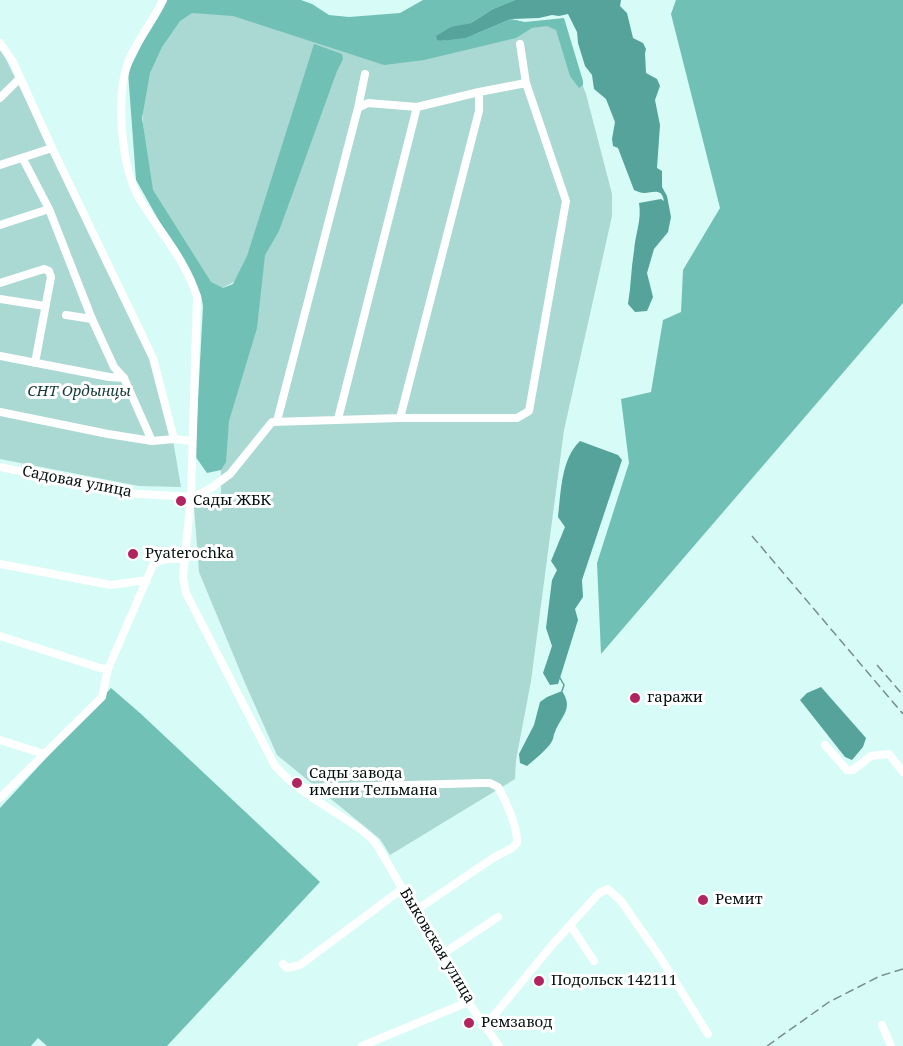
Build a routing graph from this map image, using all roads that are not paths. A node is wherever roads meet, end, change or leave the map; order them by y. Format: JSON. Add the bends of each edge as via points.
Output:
{"nodes":[{"id":1,"x":163,"y":0,"type":"edge"},
{"id":2,"x":0,"y":43,"type":"edge"},
{"id":3,"x":520,"y":44,"type":"dead end"},
{"id":4,"x":3,"y":55,"type":"edge"},
{"id":5,"x":365,"y":74,"type":"dead end"},
{"id":6,"x":19,"y":79,"type":"junction"},
{"id":7,"x":526,"y":83,"type":"junction"},
{"id":8,"x":479,"y":92,"type":"junction"},
{"id":9,"x":0,"y":98,"type":"edge"},
{"id":10,"x":417,"y":107,"type":"junction"},
{"id":11,"x":358,"y":108,"type":"junction"},
{"id":12,"x":52,"y":148,"type":"junction"},
{"id":13,"x":23,"y":159,"type":"junction"},
{"id":14,"x":0,"y":165,"type":"edge"},
{"id":15,"x":49,"y":209,"type":"junction"},
{"id":16,"x":0,"y":225,"type":"edge"},
{"id":17,"x":0,"y":282,"type":"edge"},
{"id":18,"x":0,"y":299,"type":"edge"},
{"id":19,"x":45,"y":306,"type":"junction"},
{"id":20,"x":66,"y":315,"type":"dead end"},
{"id":21,"x":93,"y":318,"type":"junction"},
{"id":22,"x":0,"y":356,"type":"edge"},
{"id":23,"x":35,"y":363,"type":"junction"},
{"id":24,"x":124,"y":378,"type":"junction"},
{"id":25,"x":0,"y":412,"type":"edge"},
{"id":26,"x":400,"y":418,"type":"junction"},
{"id":27,"x":338,"y":419,"type":"junction"},
{"id":28,"x":277,"y":421,"type":"junction"},
{"id":29,"x":174,"y":440,"type":"junction"},
{"id":30,"x":152,"y":441,"type":"junction"},
{"id":31,"x":192,"y":441,"type":"junction"},
{"id":32,"x":0,"y":467,"type":"edge"},
{"id":33,"x":191,"y":497,"type":"junction"},
{"id":34,"x":185,"y":559,"type":"junction"},
{"id":35,"x":0,"y":564,"type":"edge"},
{"id":36,"x":147,"y":580,"type":"junction"},
{"id":37,"x":0,"y":636,"type":"edge"},
{"id":38,"x":108,"y":669,"type":"junction"},
{"id":39,"x":0,"y":740,"type":"edge"},
{"id":40,"x":825,"y":745,"type":"dead end"},
{"id":41,"x":44,"y":754,"type":"junction"},
{"id":42,"x":903,"y":771,"type":"edge"},
{"id":43,"x":299,"y":788,"type":"junction"},
{"id":44,"x":0,"y":798,"type":"edge"},
{"id":45,"x":402,"y":889,"type":"junction"},
{"id":46,"x":416,"y":911,"type":"junction"},
{"id":47,"x":498,"y":916,"type":"dead end"},
{"id":48,"x":570,"y":925,"type":"junction"},
{"id":49,"x":441,"y":955,"type":"junction"},
{"id":50,"x":594,"y":960,"type":"dead end"},
{"id":51,"x":283,"y":964,"type":"dead end"},
{"id":52,"x":468,"y":1002,"type":"junction"},
{"id":53,"x":486,"y":1025,"type":"junction"},
{"id":54,"x":882,"y":1025,"type":"dead end"},
{"id":55,"x":708,"y":1034,"type":"dead end"},
{"id":56,"x":362,"y":1046,"type":"edge"},
{"id":57,"x":499,"y":1046,"type":"edge"},
{"id":58,"x":891,"y":1046,"type":"edge"}],
"edges":[{"from":1,"to":31,"type":"street","name":"Быковская улица","via":[[126,70],[122,128],[131,183],[188,273],[197,297]]},
{"from":2,"to":4,"type":"street"},
{"from":3,"to":7,"type":"street"},
{"from":4,"to":6,"type":"street","via":[[13,62]]},
{"from":5,"to":11,"type":"street"},
{"from":6,"to":9,"type":"street"},
{"from":6,"to":12,"type":"street"},
{"from":7,"to":8,"type":"street"},
{"from":7,"to":26,"type":"street","via":[[566,201],[529,411],[517,418]]},
{"from":8,"to":10,"type":"street"},
{"from":8,"to":26,"type":"street","via":[[479,111]]},
{"from":10,"to":11,"type":"street","via":[[368,104]]},
{"from":10,"to":27,"type":"street"},
{"from":11,"to":28,"type":"street"},
{"from":12,"to":13,"type":"street"},
{"from":12,"to":29,"type":"street","via":[[153,358]]},
{"from":13,"to":14,"type":"street"},
{"from":13,"to":15,"type":"street"},
{"from":15,"to":16,"type":"street"},
{"from":15,"to":21,"type":"street"},
{"from":17,"to":19,"type":"street","via":[[48,271],[51,277]]},
{"from":18,"to":19,"type":"street"},
{"from":19,"to":23,"type":"street"},
{"from":20,"to":21,"type":"street"},
{"from":21,"to":24,"type":"street","via":[[114,367]]},
{"from":22,"to":23,"type":"street"},
{"from":23,"to":24,"type":"street"},
{"from":24,"to":30,"type":"street"},
{"from":25,"to":30,"type":"street"},
{"from":26,"to":27,"type":"street"},
{"from":27,"to":28,"type":"street"},
{"from":28,"to":33,"type":"street","via":[[272,422],[230,474]]},
{"from":29,"to":30,"type":"street"},
{"from":29,"to":31,"type":"street"},
{"from":31,"to":33,"type":"street","name":"Быковская улица"},
{"from":32,"to":33,"type":"street","name":"Садовая улица","via":[[122,493]]},
{"from":33,"to":34,"type":"street","name":"Быковская улица"},
{"from":34,"to":36,"type":"street","via":[[158,560]]},
{"from":34,"to":43,"type":"street","name":"Быковская улица","via":[[183,577],[192,606],[275,766]]},
{"from":35,"to":36,"type":"street","via":[[111,585]]},
{"from":36,"to":38,"type":"street"},
{"from":37,"to":38,"type":"street"},
{"from":38,"to":41,"type":"street","via":[[102,697]]},
{"from":39,"to":41,"type":"street"},
{"from":40,"to":42,"type":"street","via":[[847,770],[853,770],[871,756],[889,754]]},
{"from":41,"to":44,"type":"street"},
{"from":43,"to":45,"type":"street","name":"Быковская улица","via":[[363,831],[377,845]]},
{"from":43,"to":46,"type":"street","via":[[482,783],[498,787],[517,843]]},
{"from":45,"to":46,"type":"street","name":"Быковская улица"},
{"from":45,"to":51,"type":"street","via":[[300,965],[287,968]]},
{"from":46,"to":49,"type":"street","name":"Быковская улица"},
{"from":47,"to":49,"type":"street"},
{"from":48,"to":50,"type":"street"},
{"from":48,"to":53,"type":"street"},
{"from":48,"to":55,"type":"street","via":[[599,893],[608,889],[621,901],[660,957]]},
{"from":49,"to":52,"type":"street","name":"Быковская улица"},
{"from":52,"to":53,"type":"street","name":"Быковская улица"},
{"from":52,"to":56,"type":"street"},
{"from":53,"to":57,"type":"street","name":"Быковская улица"},
{"from":54,"to":58,"type":"street"}]}
